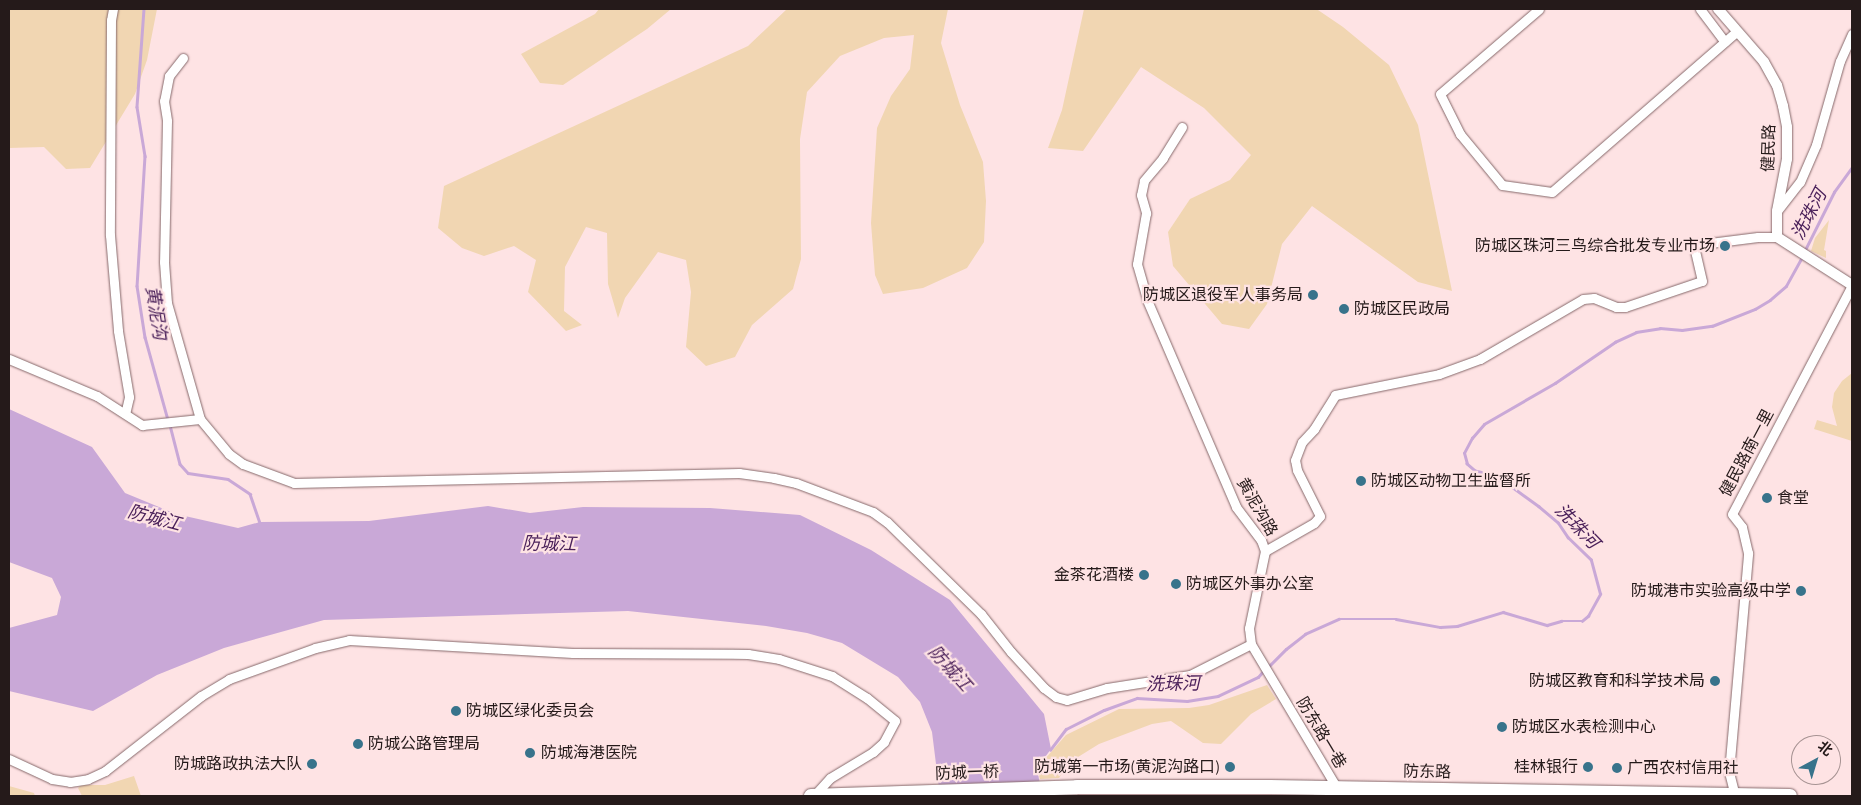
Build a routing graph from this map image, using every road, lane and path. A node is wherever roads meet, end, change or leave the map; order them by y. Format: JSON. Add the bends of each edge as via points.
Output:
{"nodes":[{"id":1,"x":113,"y":9,"type":"edge"},
{"id":2,"x":1539,"y":9,"type":"edge"},
{"id":3,"x":1700,"y":9,"type":"edge"},
{"id":4,"x":1718,"y":9,"type":"edge"},
{"id":5,"x":1737,"y":31,"type":"junction"},
{"id":6,"x":1852,"y":34,"type":"edge"},
{"id":7,"x":1725,"y":42,"type":"junction"},
{"id":8,"x":183,"y":58,"type":"dead end"},
{"id":9,"x":1182,"y":127,"type":"dead end"},
{"id":10,"x":1777,"y":211,"type":"junction"},
{"id":11,"x":1777,"y":238,"type":"junction"},
{"id":12,"x":1852,"y":285,"type":"edge"},
{"id":13,"x":9,"y":359,"type":"edge"},
{"id":14,"x":125,"y":414,"type":"junction"},
{"id":15,"x":200,"y":419,"type":"junction"},
{"id":16,"x":1265,"y":550,"type":"junction"},
{"id":17,"x":1251,"y":644,"type":"junction"},
{"id":18,"x":9,"y":759,"type":"edge"},
{"id":19,"x":1063,"y":787,"type":"joint"},
{"id":20,"x":1338,"y":788,"type":"junction"},
{"id":21,"x":1270,"y":792,"type":"edge"},
{"id":22,"x":1519,"y":794,"type":"edge"},
{"id":23,"x":813,"y":796,"type":"edge"},
{"id":24,"x":1735,"y":796,"type":"edge"},
{"id":25,"x":1790,"y":796,"type":"edge"}],
"edges":[{"from":1,"to":14,"type":"street","via":[[110,235],[118,332],[129,397]]},
{"from":2,"to":7,"type":"street","via":[[1440,94],[1460,134],[1502,185],[1552,192]]},
{"from":3,"to":7,"type":"street"},
{"from":4,"to":5,"type":"street","name":"健民路"},
{"from":5,"to":7,"type":"street"},
{"from":5,"to":10,"type":"street","name":"健民路","via":[[1764,62],[1777,85],[1783,106],[1787,159]]},
{"from":6,"to":10,"type":"street","via":[[1840,61],[1816,145],[1800,182]]},
{"from":8,"to":15,"type":"street","via":[[169,76],[164,101],[167,121],[164,262],[168,303]]},
{"from":9,"to":16,"type":"street","name":"黄泥沟路","via":[[1144,181],[1141,195],[1146,213],[1137,264],[1147,300],[1236,507]]},
{"from":10,"to":11,"type":"street","name":"健民路"},
{"from":11,"to":12,"type":"street"},
{"from":11,"to":16,"type":"street","via":[[1758,237],[1694,246],[1702,282],[1625,307],[1616,307],[1594,298],[1583,299],[1480,359],[1439,374],[1335,395],[1302,442],[1295,460],[1320,516],[1314,523]]},
{"from":12,"to":24,"type":"street","name":"健民路南一里","via":[[1732,514],[1742,527],[1748,553],[1729,772]]},
{"from":13,"to":14,"type":"street","via":[[97,396]]},
{"from":14,"to":15,"type":"street","via":[[142,425]]},
{"from":15,"to":17,"type":"street","via":[[229,454],[243,464],[294,483],[739,473],[796,483],[873,512],[887,522],[975,607],[1044,688],[1067,700],[1107,688],[1190,675]]},
{"from":16,"to":17,"type":"street","name":"黄泥沟路","via":[[1249,628]]},
{"from":17,"to":20,"type":"street","name":"防东路一巷"},
{"from":18,"to":23,"type":"street","via":[[52,779],[70,782],[88,779],[105,771],[200,696],[229,679],[315,648],[349,640],[573,653],[748,654],[779,659],[832,676],[867,698],[894,721],[884,742],[830,778]]},
{"from":19,"to":21,"type":"main road","name":"防东路"},
{"from":19,"to":23,"type":"main road","name":"防城一桥"},
{"from":20,"to":21,"type":"main road","name":"防东路"},
{"from":20,"to":22,"type":"main road","name":"防东路"},
{"from":22,"to":24,"type":"main road","name":"防东路"},
{"from":24,"to":25,"type":"main road","name":"防东路"}]}
